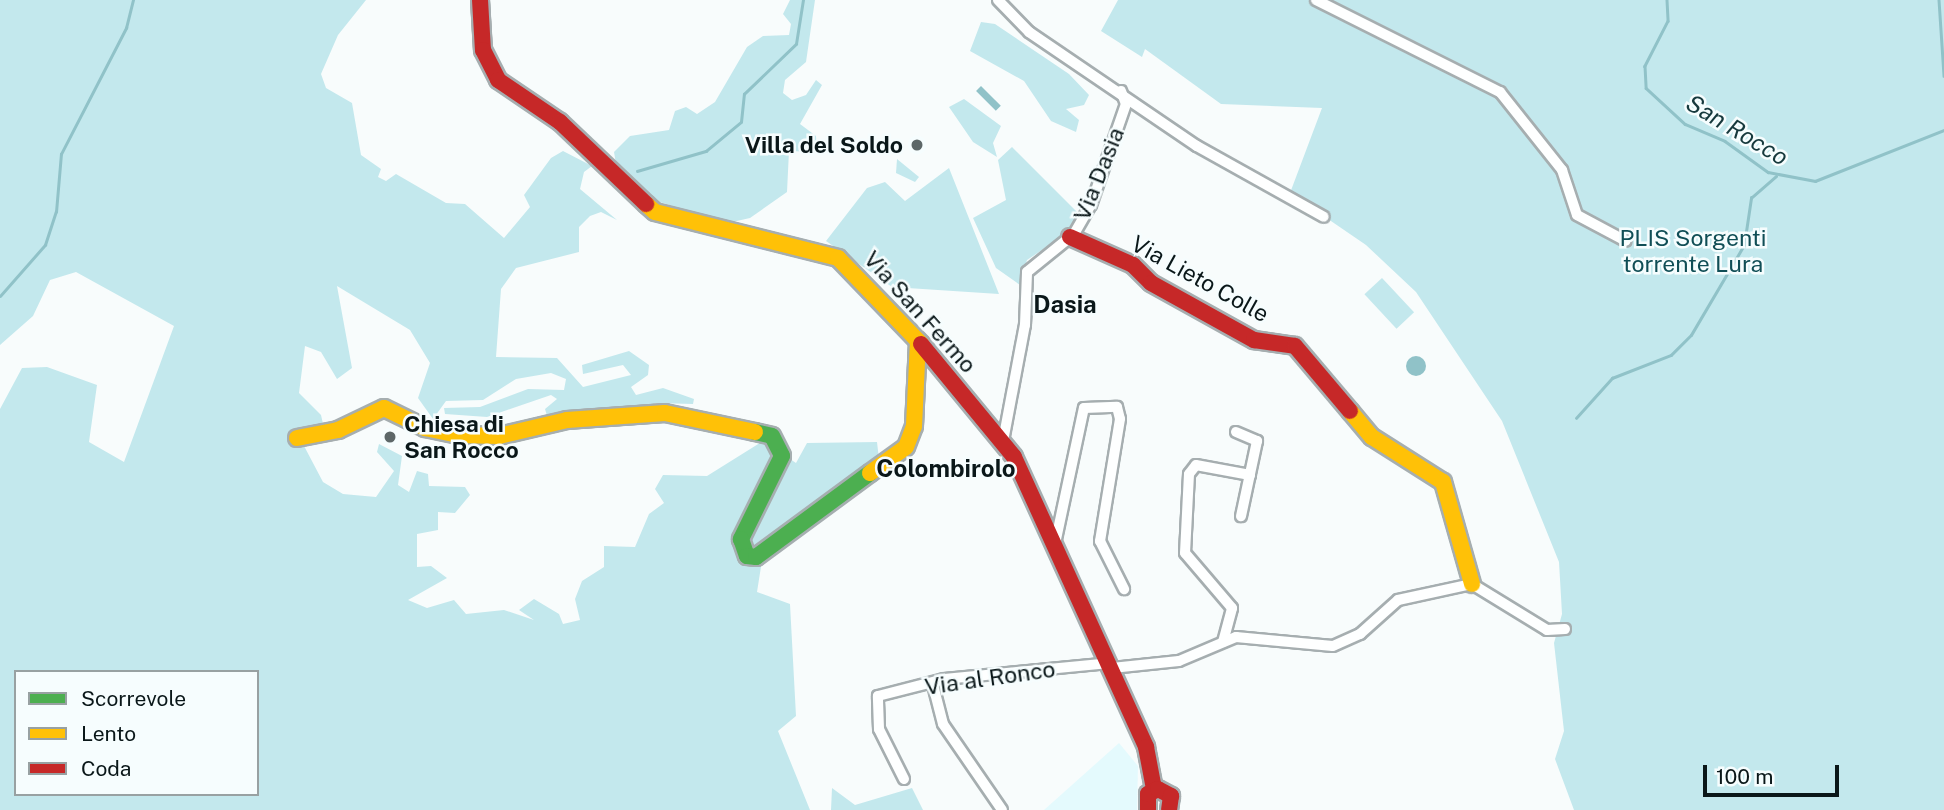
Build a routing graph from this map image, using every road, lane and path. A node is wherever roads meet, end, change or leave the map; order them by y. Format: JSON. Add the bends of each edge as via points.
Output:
{"nodes":[{"id":1,"x":480,"y":0,"type":"edge"},
{"id":2,"x":998,"y":0,"type":"edge"},
{"id":3,"x":1316,"y":0,"type":"edge"},
{"id":4,"x":1121,"y":91,"type":"junction"},
{"id":5,"x":1324,"y":217,"type":"dead end"},
{"id":6,"x":1070,"y":237,"type":"junction"},
{"id":7,"x":1626,"y":241,"type":"dead end"},
{"id":8,"x":918,"y":341,"type":"junction"},
{"id":9,"x":1236,"y":432,"type":"dead end"},
{"id":10,"x":297,"y":439,"type":"dead end"},
{"id":11,"x":1003,"y":442,"type":"junction"},
{"id":12,"x":1250,"y":475,"type":"junction"},
{"id":13,"x":1241,"y":516,"type":"dead end"},
{"id":14,"x":1055,"y":544,"type":"junction"},
{"id":15,"x":1472,"y":584,"type":"junction"},
{"id":16,"x":1124,"y":589,"type":"dead end"},
{"id":17,"x":1565,"y":629,"type":"dead end"},
{"id":18,"x":1223,"y":642,"type":"junction"},
{"id":19,"x":1111,"y":665,"type":"junction"},
{"id":20,"x":933,"y":685,"type":"junction"},
{"id":21,"x":904,"y":779,"type":"dead end"},
{"id":22,"x":1154,"y":789,"type":"junction"},
{"id":23,"x":1002,"y":810,"type":"edge"},
{"id":24,"x":1148,"y":810,"type":"edge"},
{"id":25,"x":1169,"y":810,"type":"edge"}],
"edges":[{"from":1,"to":8,"type":"street","name":"Via San Fermo","via":[[482,50],[498,80],[560,122],[655,212],[838,258]]},
{"from":2,"to":4,"type":"street","via":[[1029,32]]},
{"from":3,"to":7,"type":"street","via":[[1500,93],[1550,151],[1577,215]]},
{"from":4,"to":5,"type":"street","via":[[1197,146]]},
{"from":4,"to":6,"type":"street","name":"Via Dasia","via":[[1126,104],[1097,191]]},
{"from":6,"to":11,"type":"street","name":"Via Dasia","via":[[1027,272],[1025,325]]},
{"from":6,"to":15,"type":"street","name":"Via Lieto Colle","via":[[1133,265],[1151,283],[1254,340],[1295,346],[1363,429],[1443,482]]},
{"from":8,"to":10,"type":"street","via":[[915,426],[906,447],[756,557],[742,550],[741,539],[782,456],[772,436],[671,414],[568,420],[499,436],[459,435],[425,428],[384,408],[338,430]]},
{"from":8,"to":11,"type":"street","name":"Via San Fermo"},
{"from":9,"to":12,"type":"street","via":[[1258,441]]},
{"from":11,"to":14,"type":"street","name":"Via San Fermo"},
{"from":12,"to":13,"type":"street"},
{"from":12,"to":18,"type":"street","via":[[1196,465],[1189,474],[1185,553],[1232,608]]},
{"from":14,"to":16,"type":"street","via":[[1084,408],[1116,407],[1120,419],[1100,541]]},
{"from":14,"to":19,"type":"street","name":"Via San Fermo"},
{"from":15,"to":17,"type":"street","via":[[1547,630]]},
{"from":15,"to":18,"type":"street","name":"Via al Ronco","via":[[1398,600],[1360,634],[1333,646],[1241,637]]},
{"from":18,"to":19,"type":"street","name":"Via al Ronco","via":[[1178,661]]},
{"from":19,"to":20,"type":"street","name":"Via al Ronco"},
{"from":19,"to":22,"type":"street","name":"Via San Fermo","via":[[1146,747]]},
{"from":20,"to":21,"type":"street","name":"Via al Ronco","via":[[874,699],[879,729]]},
{"from":20,"to":23,"type":"street","via":[[943,724]]},
{"from":22,"to":24,"type":"street","name":"Via San Fermo","via":[[1146,798]]},
{"from":22,"to":25,"type":"street","name":"Via San Fermo","via":[[1169,793]]}]}
